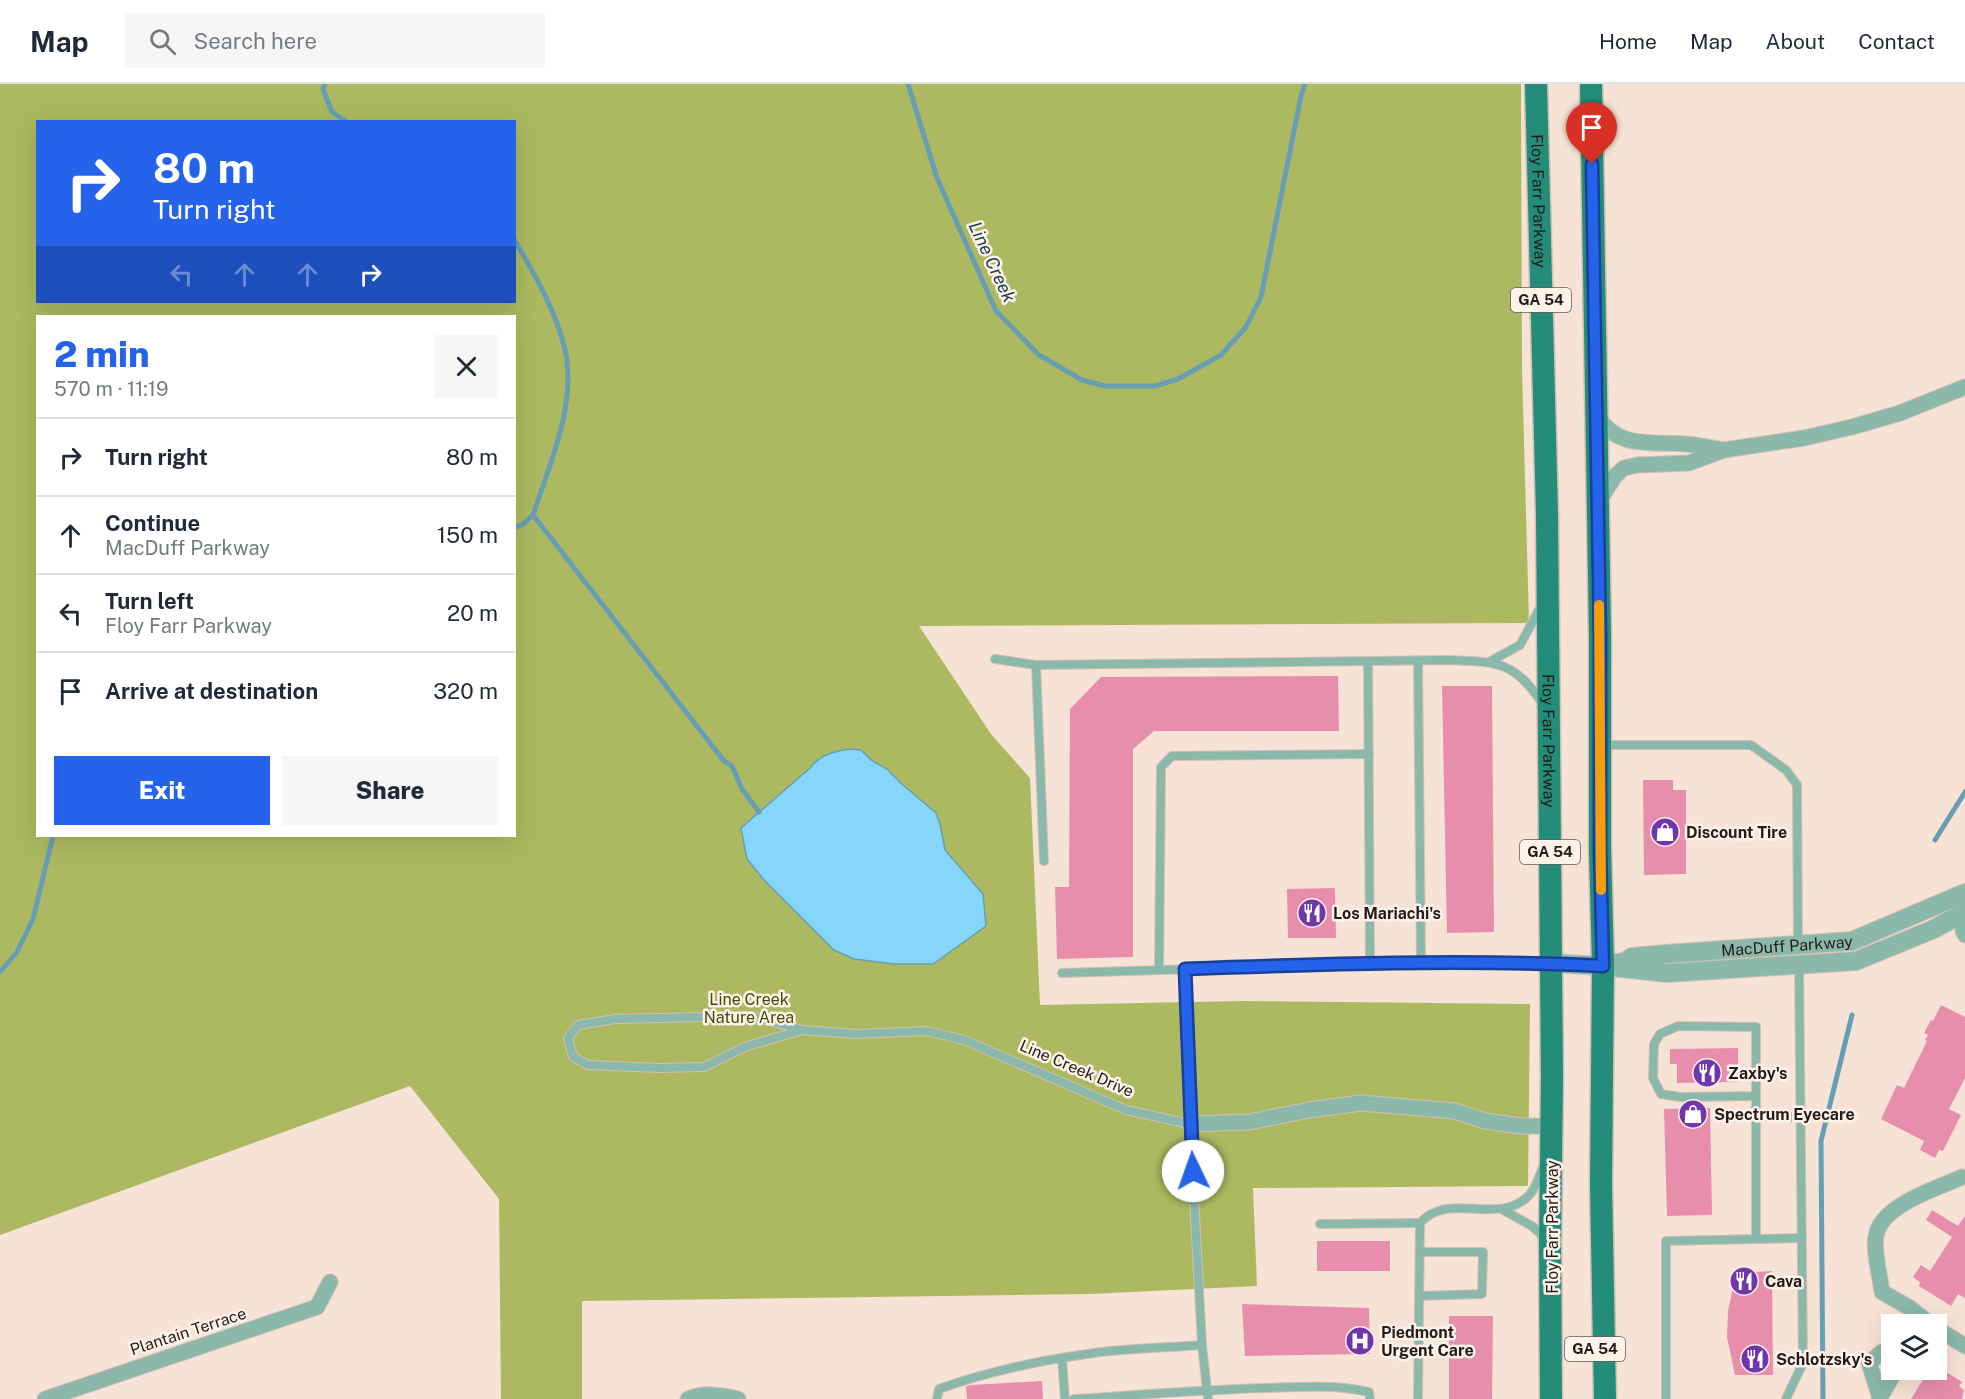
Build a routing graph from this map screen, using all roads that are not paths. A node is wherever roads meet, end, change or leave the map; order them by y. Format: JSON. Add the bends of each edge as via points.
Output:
{"nodes":[{"id":1,"x":1536,"y":84,"type":"edge"},
{"id":2,"x":1591,"y":84,"type":"edge"},
{"id":3,"x":1965,"y":387,"type":"edge"},
{"id":4,"x":1595,"y":412,"type":"junction"},
{"id":5,"x":1724,"y":450,"type":"junction"},
{"id":6,"x":1597,"y":504,"type":"junction"},
{"id":7,"x":1548,"y":580,"type":"junction"},
{"id":8,"x":995,"y":660,"type":"dead end"},
{"id":9,"x":1368,"y":661,"type":"junction"},
{"id":10,"x":1418,"y":661,"type":"junction"},
{"id":11,"x":1491,"y":662,"type":"junction"},
{"id":12,"x":1036,"y":665,"type":"junction"},
{"id":13,"x":1548,"y":712,"type":"junction"},
{"id":14,"x":1600,"y":746,"type":"junction"},
{"id":15,"x":1369,"y":754,"type":"junction"},
{"id":16,"x":1044,"y":861,"type":"dead end"},
{"id":17,"x":1963,"y":905,"type":"edge"},
{"id":18,"x":1965,"y":935,"type":"edge"},
{"id":19,"x":1798,"y":946,"type":"junction"},
{"id":20,"x":1420,"y":963,"type":"junction"},
{"id":21,"x":1550,"y":963,"type":"junction"},
{"id":22,"x":1370,"y":964,"type":"junction"},
{"id":23,"x":1603,"y":966,"type":"junction"},
{"id":24,"x":1799,"y":966,"type":"junction"},
{"id":25,"x":1185,"y":969,"type":"junction"},
{"id":26,"x":1159,"y":970,"type":"junction"},
{"id":27,"x":1062,"y":973,"type":"dead end"},
{"id":28,"x":803,"y":1030,"type":"junction"},
{"id":29,"x":1756,"y":1096,"type":"junction"},
{"id":30,"x":1756,"y":1117,"type":"junction"},
{"id":31,"x":1801,"y":1117,"type":"junction"},
{"id":32,"x":1191,"y":1124,"type":"junction"},
{"id":33,"x":1552,"y":1136,"type":"junction"},
{"id":34,"x":1964,"y":1177,"type":"edge"},
{"id":35,"x":1503,"y":1210,"type":"junction"},
{"id":36,"x":1420,"y":1223,"type":"junction"},
{"id":37,"x":1320,"y":1224,"type":"dead end"},
{"id":38,"x":1802,"y":1238,"type":"junction"},
{"id":39,"x":1756,"y":1239,"type":"junction"},
{"id":40,"x":1550,"y":1242,"type":"junction"},
{"id":41,"x":1420,"y":1252,"type":"junction"},
{"id":42,"x":330,"y":1282,"type":"dead end"},
{"id":43,"x":1419,"y":1296,"type":"junction"},
{"id":44,"x":1602,"y":1298,"type":"junction"},
{"id":45,"x":1917,"y":1314,"type":"edge"},
{"id":46,"x":1947,"y":1336,"type":"edge"},
{"id":47,"x":1202,"y":1345,"type":"junction"},
{"id":48,"x":1965,"y":1346,"type":"edge"},
{"id":49,"x":1881,"y":1353,"type":"edge"},
{"id":50,"x":1062,"y":1358,"type":"junction"},
{"id":51,"x":1890,"y":1380,"type":"edge"},
{"id":52,"x":1208,"y":1390,"type":"junction"},
{"id":53,"x":1879,"y":1398,"type":"edge"},
{"id":54,"x":45,"y":1399,"type":"edge"},
{"id":55,"x":688,"y":1399,"type":"edge"},
{"id":56,"x":738,"y":1399,"type":"edge"},
{"id":57,"x":937,"y":1399,"type":"edge"},
{"id":58,"x":1065,"y":1399,"type":"edge"},
{"id":59,"x":1074,"y":1399,"type":"edge"},
{"id":60,"x":1208,"y":1399,"type":"edge"},
{"id":61,"x":1370,"y":1399,"type":"edge"},
{"id":62,"x":1418,"y":1399,"type":"edge"},
{"id":63,"x":1551,"y":1399,"type":"edge"},
{"id":64,"x":1593,"y":1399,"type":"edge"},
{"id":65,"x":1605,"y":1399,"type":"edge"},
{"id":66,"x":1666,"y":1399,"type":"edge"},
{"id":67,"x":1786,"y":1399,"type":"edge"}],
"edges":[{"from":1,"to":7,"type":"main road","name":"Floy Farr Parkway","number":"GA 54"},
{"from":2,"to":4,"type":"main road","number":"GA 54"},
{"from":3,"to":5,"type":"street","via":[[1852,427]]},
{"from":4,"to":5,"type":"street","via":[[1610,432],[1626,440]]},
{"from":4,"to":6,"type":"main road","number":"GA 54"},
{"from":5,"to":6,"type":"street","via":[[1689,463],[1624,468]]},
{"from":6,"to":14,"type":"main road","number":"GA 54"},
{"from":7,"to":11,"type":"lane","via":[[1538,613],[1520,645]]},
{"from":7,"to":13,"type":"main road","name":"Floy Farr Parkway","number":"GA 54"},
{"from":8,"to":12,"type":"lane"},
{"from":9,"to":10,"type":"lane"},
{"from":9,"to":12,"type":"lane"},
{"from":9,"to":15,"type":"lane"},
{"from":10,"to":11,"type":"lane"},
{"from":10,"to":20,"type":"lane"},
{"from":11,"to":13,"type":"lane","via":[[1516,672],[1532,687]]},
{"from":12,"to":16,"type":"lane"},
{"from":13,"to":21,"type":"main road","name":"Floy Farr Parkway","number":"GA 54"},
{"from":14,"to":19,"type":"lane","via":[[1751,745],[1786,770],[1797,785]]},
{"from":14,"to":23,"type":"main road","number":"GA 54"},
{"from":15,"to":22,"type":"lane"},
{"from":15,"to":26,"type":"lane","via":[[1172,756],[1161,767]]},
{"from":17,"to":18,"type":"street"},
{"from":17,"to":19,"type":"street","name":"MacDuff Parkway","via":[[1852,941]]},
{"from":17,"to":24,"type":"street","name":"MacDuff Parkway","via":[[1934,929],[1856,961]]},
{"from":19,"to":23,"type":"street","name":"MacDuff Parkway","via":[[1632,957]]},
{"from":19,"to":24,"type":"lane"},
{"from":20,"to":21,"type":"lane"},
{"from":20,"to":22,"type":"lane"},
{"from":21,"to":23,"type":"street","name":"MacDuff Parkway"},
{"from":21,"to":33,"type":"main road","name":"Floy Farr Parkway","number":"GA 54"},
{"from":22,"to":25,"type":"lane"},
{"from":23,"to":24,"type":"street","name":"MacDuff Parkway","via":[[1667,973]]},
{"from":23,"to":44,"type":"main road","number":"GA 54"},
{"from":24,"to":31,"type":"lane"},
{"from":25,"to":26,"type":"lane"},
{"from":25,"to":32,"type":"lane"},
{"from":26,"to":27,"type":"lane"},
{"from":28,"to":28,"type":"lane","name":"Line Creek Drive","via":[[751,1016],[677,1017],[592,1022],[578,1025],[568,1038],[573,1057],[588,1065],[681,1068],[704,1066],[747,1046]]},
{"from":28,"to":32,"type":"lane","name":"Line Creek Drive","via":[[856,1034],[927,1031],[964,1040],[1126,1110]]},
{"from":29,"to":29,"type":"lane","via":[[1755,1027],[1678,1026],[1660,1034],[1654,1044],[1653,1078],[1661,1094]]},
{"from":29,"to":30,"type":"lane"},
{"from":30,"to":31,"type":"lane"},
{"from":30,"to":39,"type":"lane"},
{"from":31,"to":38,"type":"lane"},
{"from":32,"to":33,"type":"street","name":"Line Creek Drive","via":[[1249,1122],[1361,1103],[1455,1112],[1521,1126],[1546,1126]]},
{"from":32,"to":47,"type":"lane"},
{"from":33,"to":35,"type":"lane","via":[[1531,1192]]},
{"from":33,"to":40,"type":"main road","name":"Floy Farr Parkway","number":"GA 54"},
{"from":34,"to":45,"type":"street","via":[[1894,1209],[1880,1223],[1875,1238],[1882,1292]]},
{"from":35,"to":36,"type":"lane","via":[[1440,1208]]},
{"from":35,"to":40,"type":"lane","via":[[1532,1226]]},
{"from":36,"to":37,"type":"lane"},
{"from":36,"to":41,"type":"lane"},
{"from":38,"to":39,"type":"lane"},
{"from":38,"to":67,"type":"lane","via":[[1803,1364]]},
{"from":39,"to":66,"type":"lane","via":[[1666,1241]]},
{"from":40,"to":63,"type":"main road","name":"Floy Farr Parkway","number":"GA 54"},
{"from":41,"to":43,"type":"lane"},
{"from":41,"to":43,"type":"lane","via":[[1483,1252],[1482,1294]]},
{"from":42,"to":54,"type":"street","name":"Plantain Terrace","via":[[317,1307]]},
{"from":43,"to":62,"type":"lane"},
{"from":44,"to":64,"type":"main road","number":"GA 54"},
{"from":44,"to":65,"type":"main road","number":"GA 54"},
{"from":46,"to":48,"type":"street"},
{"from":47,"to":50,"type":"lane"},
{"from":47,"to":52,"type":"lane"},
{"from":49,"to":53,"type":"street","via":[[1869,1363]]},
{"from":50,"to":57,"type":"lane","via":[[969,1378],[939,1389]]},
{"from":50,"to":58,"type":"lane"},
{"from":51,"to":53,"type":"street"},
{"from":52,"to":59,"type":"lane"},
{"from":52,"to":60,"type":"lane"},
{"from":52,"to":61,"type":"lane","via":[[1352,1388],[1369,1392]]},
{"from":55,"to":56,"type":"street","via":[[723,1395]]}]}
